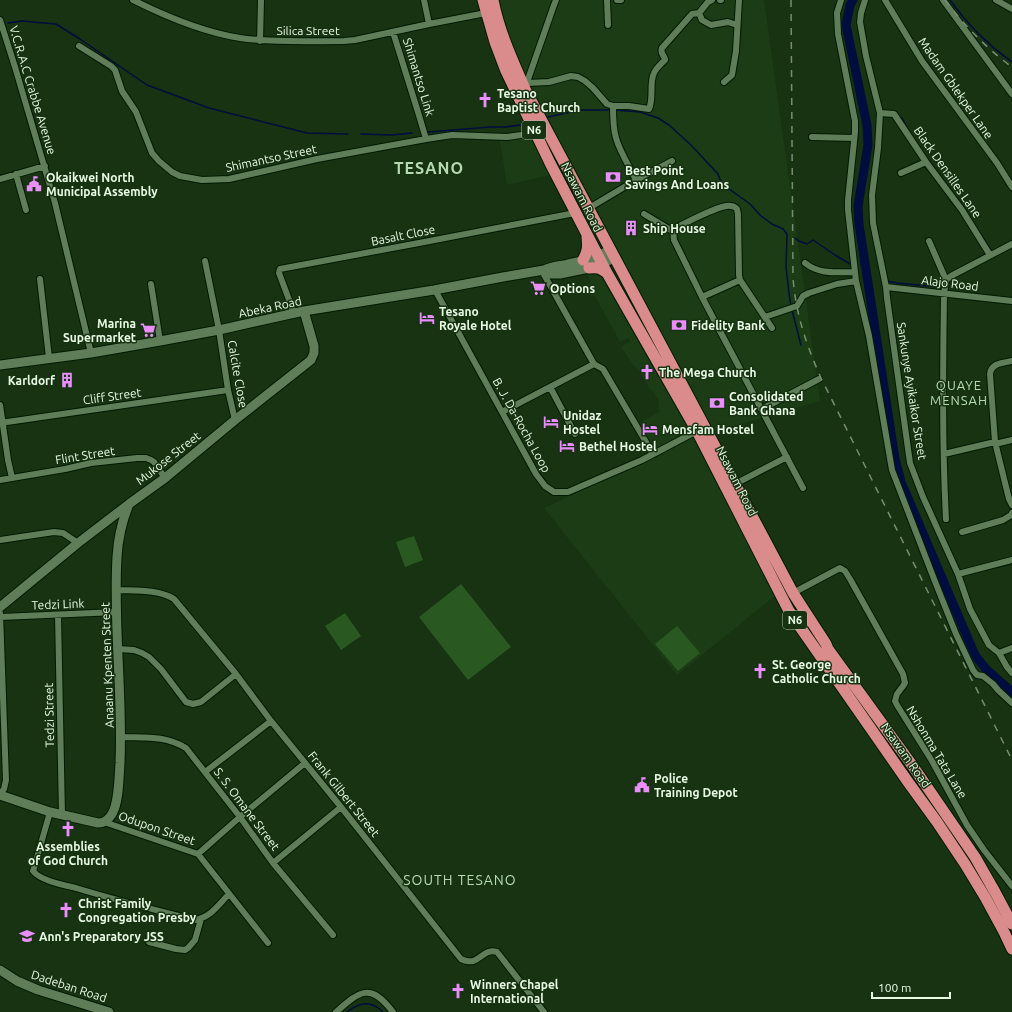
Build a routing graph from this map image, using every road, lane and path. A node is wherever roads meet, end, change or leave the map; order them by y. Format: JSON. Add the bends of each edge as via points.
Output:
{"nodes":[{"id":1,"x":133,"y":0,"type":"edge"},
{"id":2,"x":261,"y":0,"type":"edge"},
{"id":3,"x":424,"y":0,"type":"edge"},
{"id":4,"x":483,"y":0,"type":"edge"},
{"id":5,"x":493,"y":0,"type":"edge"},
{"id":6,"x":556,"y":0,"type":"edge"},
{"id":7,"x":607,"y":0,"type":"edge"},
{"id":8,"x":617,"y":0,"type":"edge"},
{"id":9,"x":621,"y":0,"type":"edge"},
{"id":10,"x":712,"y":0,"type":"edge"},
{"id":11,"x":739,"y":0,"type":"edge"},
{"id":12,"x":841,"y":0,"type":"edge"},
{"id":13,"x":865,"y":0,"type":"edge"},
{"id":14,"x":885,"y":0,"type":"edge"},
{"id":15,"x":942,"y":0,"type":"edge"},
{"id":16,"x":996,"y":0,"type":"edge"},
{"id":17,"x":1012,"y":9,"type":"edge"},
{"id":18,"x":486,"y":13,"type":"junction"},
{"id":19,"x":699,"y":14,"type":"junction"},
{"id":20,"x":0,"y":20,"type":"edge"},
{"id":21,"x":429,"y":24,"type":"junction"},
{"id":22,"x":608,"y":25,"type":"dead end"},
{"id":23,"x":737,"y":25,"type":"junction"},
{"id":24,"x":393,"y":32,"type":"junction"},
{"id":25,"x":260,"y":41,"type":"junction"},
{"id":26,"x":79,"y":46,"type":"dead end"},
{"id":27,"x":724,"y":82,"type":"dead end"},
{"id":28,"x":526,"y":86,"type":"junction"},
{"id":29,"x":1012,"y":94,"type":"edge"},
{"id":30,"x":613,"y":106,"type":"junction"},
{"id":31,"x":880,"y":113,"type":"junction"},
{"id":32,"x":535,"y":132,"type":"junction"},
{"id":33,"x":424,"y":134,"type":"junction"},
{"id":34,"x":812,"y":137,"type":"dead end"},
{"id":35,"x":854,"y":138,"type":"junction"},
{"id":36,"x":672,"y":161,"type":"dead end"},
{"id":37,"x":926,"y":162,"type":"junction"},
{"id":38,"x":45,"y":166,"type":"junction"},
{"id":39,"x":901,"y":173,"type":"dead end"},
{"id":40,"x":16,"y":174,"type":"junction"},
{"id":41,"x":0,"y":179,"type":"edge"},
{"id":42,"x":636,"y":180,"type":"junction"},
{"id":43,"x":1012,"y":187,"type":"edge"},
{"id":44,"x":589,"y":208,"type":"junction"},
{"id":45,"x":26,"y":210,"type":"dead end"},
{"id":46,"x":576,"y":213,"type":"junction"},
{"id":47,"x":644,"y":214,"type":"dead end"},
{"id":48,"x":586,"y":234,"type":"junction"},
{"id":49,"x":673,"y":234,"type":"junction"},
{"id":50,"x":929,"y":241,"type":"dead end"},
{"id":51,"x":1012,"y":244,"type":"edge"},
{"id":52,"x":612,"y":254,"type":"junction"},
{"id":53,"x":990,"y":255,"type":"junction"},
{"id":54,"x":600,"y":259,"type":"junction"},
{"id":55,"x":205,"y":261,"type":"dead end"},
{"id":56,"x":805,"y":263,"type":"dead end"},
{"id":57,"x":586,"y":264,"type":"junction"},
{"id":58,"x":543,"y":271,"type":"junction"},
{"id":59,"x":855,"y":272,"type":"junction"},
{"id":60,"x":607,"y":273,"type":"junction"},
{"id":61,"x":40,"y":279,"type":"dead end"},
{"id":62,"x":740,"y":280,"type":"junction"},
{"id":63,"x":946,"y":280,"type":"junction"},
{"id":64,"x":856,"y":282,"type":"junction"},
{"id":65,"x":151,"y":284,"type":"dead end"},
{"id":66,"x":886,"y":286,"type":"junction"},
{"id":67,"x":435,"y":290,"type":"junction"},
{"id":68,"x":944,"y":294,"type":"junction"},
{"id":69,"x":702,"y":297,"type":"junction"},
{"id":70,"x":1012,"y":301,"type":"edge"},
{"id":71,"x":304,"y":311,"type":"junction"},
{"id":72,"x":294,"y":314,"type":"junction"},
{"id":73,"x":764,"y":317,"type":"junction"},
{"id":74,"x":772,"y":328,"type":"dead end"},
{"id":75,"x":219,"y":330,"type":"junction"},
{"id":76,"x":160,"y":341,"type":"junction"},
{"id":77,"x":91,"y":353,"type":"junction"},
{"id":78,"x":49,"y":358,"type":"junction"},
{"id":79,"x":1012,"y":361,"type":"edge"},
{"id":80,"x":594,"y":364,"type":"junction"},
{"id":81,"x":0,"y":365,"type":"edge"},
{"id":82,"x":819,"y":379,"type":"dead end"},
{"id":83,"x":550,"y":387,"type":"junction"},
{"id":84,"x":228,"y":390,"type":"junction"},
{"id":85,"x":0,"y":404,"type":"edge"},
{"id":86,"x":762,"y":409,"type":"junction"},
{"id":87,"x":502,"y":412,"type":"junction"},
{"id":88,"x":235,"y":420,"type":"junction"},
{"id":89,"x":1,"y":423,"type":"edge"},
{"id":90,"x":696,"y":431,"type":"junction"},
{"id":91,"x":575,"y":434,"type":"dead end"},
{"id":92,"x":1012,"y":440,"type":"edge"},
{"id":93,"x":995,"y":443,"type":"junction"},
{"id":94,"x":653,"y":454,"type":"junction"},
{"id":95,"x":944,"y":454,"type":"junction"},
{"id":96,"x":787,"y":457,"type":"junction"},
{"id":97,"x":12,"y":478,"type":"junction"},
{"id":98,"x":165,"y":478,"type":"junction"},
{"id":99,"x":0,"y":480,"type":"edge"},
{"id":100,"x":735,"y":484,"type":"junction"},
{"id":101,"x":803,"y":488,"type":"dead end"},
{"id":102,"x":129,"y":504,"type":"junction"},
{"id":103,"x":1012,"y":505,"type":"edge"},
{"id":104,"x":1012,"y":513,"type":"edge"},
{"id":105,"x":946,"y":519,"type":"dead end"},
{"id":106,"x":962,"y":532,"type":"dead end"},
{"id":107,"x":0,"y":540,"type":"edge"},
{"id":108,"x":78,"y":542,"type":"junction"},
{"id":109,"x":1012,"y":560,"type":"edge"},
{"id":110,"x":958,"y":574,"type":"junction"},
{"id":111,"x":116,"y":590,"type":"junction"},
{"id":112,"x":793,"y":593,"type":"junction"},
{"id":113,"x":0,"y":607,"type":"edge"},
{"id":114,"x":117,"y":612,"type":"junction"},
{"id":115,"x":0,"y":613,"type":"edge"},
{"id":116,"x":58,"y":615,"type":"junction"},
{"id":117,"x":0,"y":617,"type":"edge"},
{"id":118,"x":1012,"y":648,"type":"edge"},
{"id":119,"x":118,"y":649,"type":"junction"},
{"id":120,"x":999,"y":653,"type":"junction"},
{"id":121,"x":1012,"y":672,"type":"edge"},
{"id":122,"x":236,"y":674,"type":"junction"},
{"id":123,"x":1012,"y":703,"type":"edge"},
{"id":124,"x":271,"y":721,"type":"junction"},
{"id":125,"x":121,"y":738,"type":"junction"},
{"id":126,"x":305,"y":763,"type":"junction"},
{"id":127,"x":205,"y":772,"type":"junction"},
{"id":128,"x":0,"y":795,"type":"edge"},
{"id":129,"x":341,"y":807,"type":"junction"},
{"id":130,"x":50,"y":812,"type":"junction"},
{"id":131,"x":62,"y":815,"type":"junction"},
{"id":132,"x":240,"y":817,"type":"junction"},
{"id":133,"x":104,"y":822,"type":"junction"},
{"id":134,"x":198,"y":854,"type":"junction"},
{"id":135,"x":273,"y":863,"type":"junction"},
{"id":136,"x":1012,"y":886,"type":"edge"},
{"id":137,"x":229,"y":894,"type":"junction"},
{"id":138,"x":201,"y":919,"type":"junction"},
{"id":139,"x":1012,"y":924,"type":"edge"},
{"id":140,"x":333,"y":935,"type":"dead end"},
{"id":141,"x":149,"y":942,"type":"dead end"},
{"id":142,"x":268,"y":943,"type":"dead end"},
{"id":143,"x":1012,"y":949,"type":"edge"},
{"id":144,"x":0,"y":970,"type":"edge"},
{"id":145,"x":78,"y":1008,"type":"edge"},
{"id":146,"x":110,"y":1012,"type":"edge"},
{"id":147,"x":336,"y":1012,"type":"edge"},
{"id":148,"x":393,"y":1012,"type":"edge"},
{"id":149,"x":544,"y":1012,"type":"edge"}],
"edges":[{"from":1,"to":25,"type":"street","name":"Silica Street","via":[[199,28]]},
{"from":2,"to":25,"type":"street"},
{"from":3,"to":21,"type":"street"},
{"from":4,"to":18,"type":"highway","name":"Nsawam Road","number":"N6"},
{"from":5,"to":28,"type":"highway","name":"Nsawam Road","number":"N6","via":[[503,37]]},
{"from":6,"to":28,"type":"street"},
{"from":7,"to":22,"type":"street"},
{"from":8,"to":9,"type":"street"},
{"from":10,"to":19,"type":"street"},
{"from":11,"to":23,"type":"street"},
{"from":12,"to":35,"type":"street","via":[[837,13],[838,34],[854,111]]},
{"from":13,"to":31,"type":"street","name":"Sankunye Ayikaikor Street","via":[[860,22]]},
{"from":14,"to":43,"type":"street","name":"Madam Gblekper Lane","via":[[922,61]]},
{"from":15,"to":29,"type":"street"},
{"from":16,"to":17,"type":"street"},
{"from":18,"to":21,"type":"street","name":"Silica Street"},
{"from":18,"to":32,"type":"highway","name":"Nsawam Road","number":"N6","via":[[506,71]]},
{"from":19,"to":23,"type":"street","via":[[702,20],[711,25],[728,22]]},
{"from":19,"to":30,"type":"street","via":[[692,14],[662,48],[661,54],[665,60],[654,73],[650,109]]},
{"from":20,"to":38,"type":"street","name":"V.C.R.A.C Crabbe Avenue"},
{"from":21,"to":24,"type":"street","name":"Silica Street"},
{"from":23,"to":27,"type":"street","via":[[732,75]]},
{"from":24,"to":25,"type":"street","name":"Silica Street","via":[[344,41]]},
{"from":24,"to":33,"type":"street","name":"Shimantso Link"},
{"from":26,"to":33,"type":"street","name":"Shimantso Street","via":[[115,70],[122,91],[136,112],[152,153],[180,176],[202,180],[229,179]]},
{"from":28,"to":30,"type":"street","via":[[571,76],[578,77],[593,88],[607,104]]},
{"from":28,"to":44,"type":"highway","name":"Nsawam Road","number":"N6"},
{"from":30,"to":42,"type":"street","via":[[618,144]]},
{"from":31,"to":37,"type":"street","name":"Black Densilles Lane","via":[[894,114]]},
{"from":31,"to":66,"type":"street","name":"Sankunye Ayikaikor Street","via":[[872,195],[873,223]]},
{"from":32,"to":33,"type":"street","name":"Shimantso Street","via":[[507,137]]},
{"from":32,"to":46,"type":"highway","name":"Nsawam Road","number":"N6"},
{"from":34,"to":35,"type":"street"},
{"from":35,"to":59,"type":"street","via":[[848,205]]},
{"from":36,"to":42,"type":"street"},
{"from":37,"to":39,"type":"street"},
{"from":37,"to":53,"type":"street","name":"Black Densilles Lane","via":[[962,210]]},
{"from":38,"to":40,"type":"street"},
{"from":38,"to":77,"type":"street","name":"V.C.R.A.C Crabbe Avenue"},
{"from":40,"to":41,"type":"street"},
{"from":40,"to":45,"type":"street"},
{"from":42,"to":44,"type":"street"},
{"from":44,"to":52,"type":"highway","name":"Nsawam Road","number":"N6"},
{"from":46,"to":48,"type":"highway","name":"Nsawam Road","number":"N6"},
{"from":46,"to":72,"type":"street","name":"Basalt Close","via":[[280,269],[279,273]]},
{"from":47,"to":49,"type":"street"},
{"from":48,"to":54,"type":"highway","name":"Nsawam Road","number":"N6"},
{"from":48,"to":57,"type":"highway"},
{"from":49,"to":62,"type":"street","via":[[677,227],[709,212],[726,206],[737,208]]},
{"from":49,"to":69,"type":"street"},
{"from":50,"to":63,"type":"street"},
{"from":51,"to":53,"type":"street"},
{"from":52,"to":54,"type":"street","name":"Abeka Road"},
{"from":52,"to":100,"type":"highway","name":"Nsawam Road","number":"N6"},
{"from":53,"to":63,"type":"street"},
{"from":54,"to":57,"type":"street","name":"Abeka Road"},
{"from":54,"to":60,"type":"highway","name":"Nsawam Road","number":"N6"},
{"from":55,"to":75,"type":"street","name":"Calcite Close"},
{"from":56,"to":59,"type":"street","via":[[821,272]]},
{"from":57,"to":58,"type":"street","name":"Abeka Road","via":[[560,274]]},
{"from":57,"to":60,"type":"highway","via":[[601,268]]},
{"from":58,"to":67,"type":"street","name":"Abeka Road"},
{"from":58,"to":80,"type":"street"},
{"from":59,"to":64,"type":"street"},
{"from":60,"to":90,"type":"highway","name":"Nsawam Road","number":"N6"},
{"from":61,"to":78,"type":"street"},
{"from":62,"to":69,"type":"street"},
{"from":62,"to":73,"type":"street"},
{"from":63,"to":68,"type":"street"},
{"from":64,"to":73,"type":"street","via":[[837,284],[809,293],[796,306]]},
{"from":64,"to":123,"type":"street","via":[[869,336],[889,457],[896,482],[973,670]]},
{"from":65,"to":76,"type":"street"},
{"from":66,"to":68,"type":"street","name":"Alajo Road"},
{"from":66,"to":110,"type":"street","name":"Sankunye Ayikaikor Street","via":[[910,462]]},
{"from":67,"to":71,"type":"street","name":"Abeka Road"},
{"from":67,"to":87,"type":"street","name":"B. J. Da-Rocha Loop"},
{"from":68,"to":70,"type":"street","name":"Alajo Road"},
{"from":68,"to":95,"type":"street"},
{"from":69,"to":86,"type":"street"},
{"from":71,"to":72,"type":"street","name":"Abeka Road"},
{"from":71,"to":88,"type":"street","name":"Mukose Street","via":[[314,346],[311,360]]},
{"from":72,"to":75,"type":"street","name":"Abeka Road"},
{"from":73,"to":74,"type":"street"},
{"from":75,"to":76,"type":"street","name":"Abeka Road"},
{"from":75,"to":84,"type":"street","name":"Calcite Close"},
{"from":76,"to":77,"type":"street","name":"Abeka Road"},
{"from":77,"to":78,"type":"street","name":"Abeka Road"},
{"from":78,"to":81,"type":"street","name":"Abeka Road"},
{"from":79,"to":93,"type":"street","via":[[995,365],[990,369]]},
{"from":80,"to":83,"type":"street"},
{"from":80,"to":94,"type":"street","via":[[603,369]]},
{"from":82,"to":86,"type":"street"},
{"from":83,"to":87,"type":"street"},
{"from":83,"to":91,"type":"street"},
{"from":84,"to":88,"type":"street","name":"Calcite Close"},
{"from":84,"to":89,"type":"street","name":"Cliff Street"},
{"from":85,"to":89,"type":"street"},
{"from":86,"to":96,"type":"street"},
{"from":87,"to":94,"type":"street","name":"B. J. Da-Rocha Loop","via":[[536,474],[545,486],[554,492],[568,492]]},
{"from":88,"to":98,"type":"street","name":"Mukose Street"},
{"from":89,"to":97,"type":"street"},
{"from":90,"to":94,"type":"street","name":"B. J. Da-Rocha Loop"},
{"from":90,"to":143,"type":"highway","name":"Nsawam Road","number":"N6","via":[[789,611],[965,864]]},
{"from":92,"to":93,"type":"street"},
{"from":93,"to":95,"type":"street"},
{"from":93,"to":103,"type":"street"},
{"from":95,"to":105,"type":"street"},
{"from":96,"to":100,"type":"street"},
{"from":96,"to":101,"type":"street"},
{"from":97,"to":98,"type":"street","name":"Flint Street","via":[[91,463],[146,458],[154,462]]},
{"from":97,"to":99,"type":"street","name":"Flint Street"},
{"from":98,"to":102,"type":"street","name":"Mukose Street"},
{"from":100,"to":112,"type":"highway","name":"Nsawam Road","number":"N6"},
{"from":102,"to":108,"type":"street","name":"Mukose Street"},
{"from":102,"to":111,"type":"street","name":"Anaanu Kpenten Street","via":[[120,534]]},
{"from":104,"to":106,"type":"street","via":[[1003,520]]},
{"from":107,"to":108,"type":"street","via":[[54,532],[63,533]]},
{"from":108,"to":113,"type":"street","name":"Mukose Street"},
{"from":109,"to":110,"type":"street"},
{"from":110,"to":120,"type":"street","name":"Sankunye Ayikaikor Street","via":[[973,615],[989,645]]},
{"from":111,"to":114,"type":"street","name":"Anaanu Kpenten Street"},
{"from":111,"to":122,"type":"street","name":"Frank Gilbert Street","via":[[158,593],[174,599]]},
{"from":112,"to":136,"type":"street","name":"Nshonma Tata Lane","via":[[840,568],[845,571],[903,674],[905,683],[897,694],[897,706],[980,844]]},
{"from":112,"to":139,"type":"highway","name":"Nsawam Road","number":"N6","via":[[828,649],[975,857]]},
{"from":114,"to":116,"type":"street","name":"Tedzi Link"},
{"from":114,"to":119,"type":"street","name":"Anaanu Kpenten Street"},
{"from":115,"to":117,"type":"street"},
{"from":116,"to":117,"type":"street","name":"Tedzi Link"},
{"from":116,"to":131,"type":"street","name":"Tedzi Street"},
{"from":117,"to":128,"type":"street","via":[[6,780]]},
{"from":118,"to":120,"type":"street"},
{"from":119,"to":122,"type":"street","via":[[142,652],[150,657],[186,702],[193,704],[201,702]]},
{"from":119,"to":125,"type":"street","name":"Anaanu Kpenten Street"},
{"from":120,"to":121,"type":"street","name":"Sankunye Ayikaikor Street"},
{"from":122,"to":124,"type":"street","name":"Frank Gilbert Street"},
{"from":124,"to":126,"type":"street","name":"Frank Gilbert Street"},
{"from":124,"to":127,"type":"street"},
{"from":125,"to":127,"type":"street","name":"S. S. Omane Street","via":[[164,739],[176,742],[186,748]]},
{"from":125,"to":133,"type":"street","name":"Anaanu Kpenten Street","via":[[116,799],[112,815]]},
{"from":126,"to":129,"type":"street","name":"Frank Gilbert Street"},
{"from":126,"to":132,"type":"street"},
{"from":127,"to":132,"type":"street","name":"S. S. Omane Street"},
{"from":128,"to":130,"type":"street","name":"Odupon Street"},
{"from":129,"to":135,"type":"street"},
{"from":129,"to":149,"type":"street","name":"Frank Gilbert Street","via":[[461,959],[474,961],[488,951],[497,952]]},
{"from":130,"to":131,"type":"street","name":"Odupon Street"},
{"from":130,"to":138,"type":"street","via":[[33,872],[49,880],[105,897],[195,920]]},
{"from":131,"to":133,"type":"street","name":"Odupon Street"},
{"from":132,"to":134,"type":"street"},
{"from":132,"to":135,"type":"street","name":"S. S. Omane Street"},
{"from":133,"to":134,"type":"street","name":"Odupon Street"},
{"from":134,"to":137,"type":"street","name":"Odupon Street"},
{"from":135,"to":140,"type":"street","name":"S. S. Omane Street"},
{"from":137,"to":138,"type":"street","via":[[209,915]]},
{"from":137,"to":142,"type":"street","name":"Odupon Street"},
{"from":138,"to":141,"type":"street","via":[[194,940],[185,950]]},
{"from":144,"to":145,"type":"street","name":"Dadeban Road"},
{"from":145,"to":146,"type":"street","name":"Dadeban Road"},
{"from":147,"to":148,"type":"street","via":[[354,997],[365,992],[380,998]]}]}
